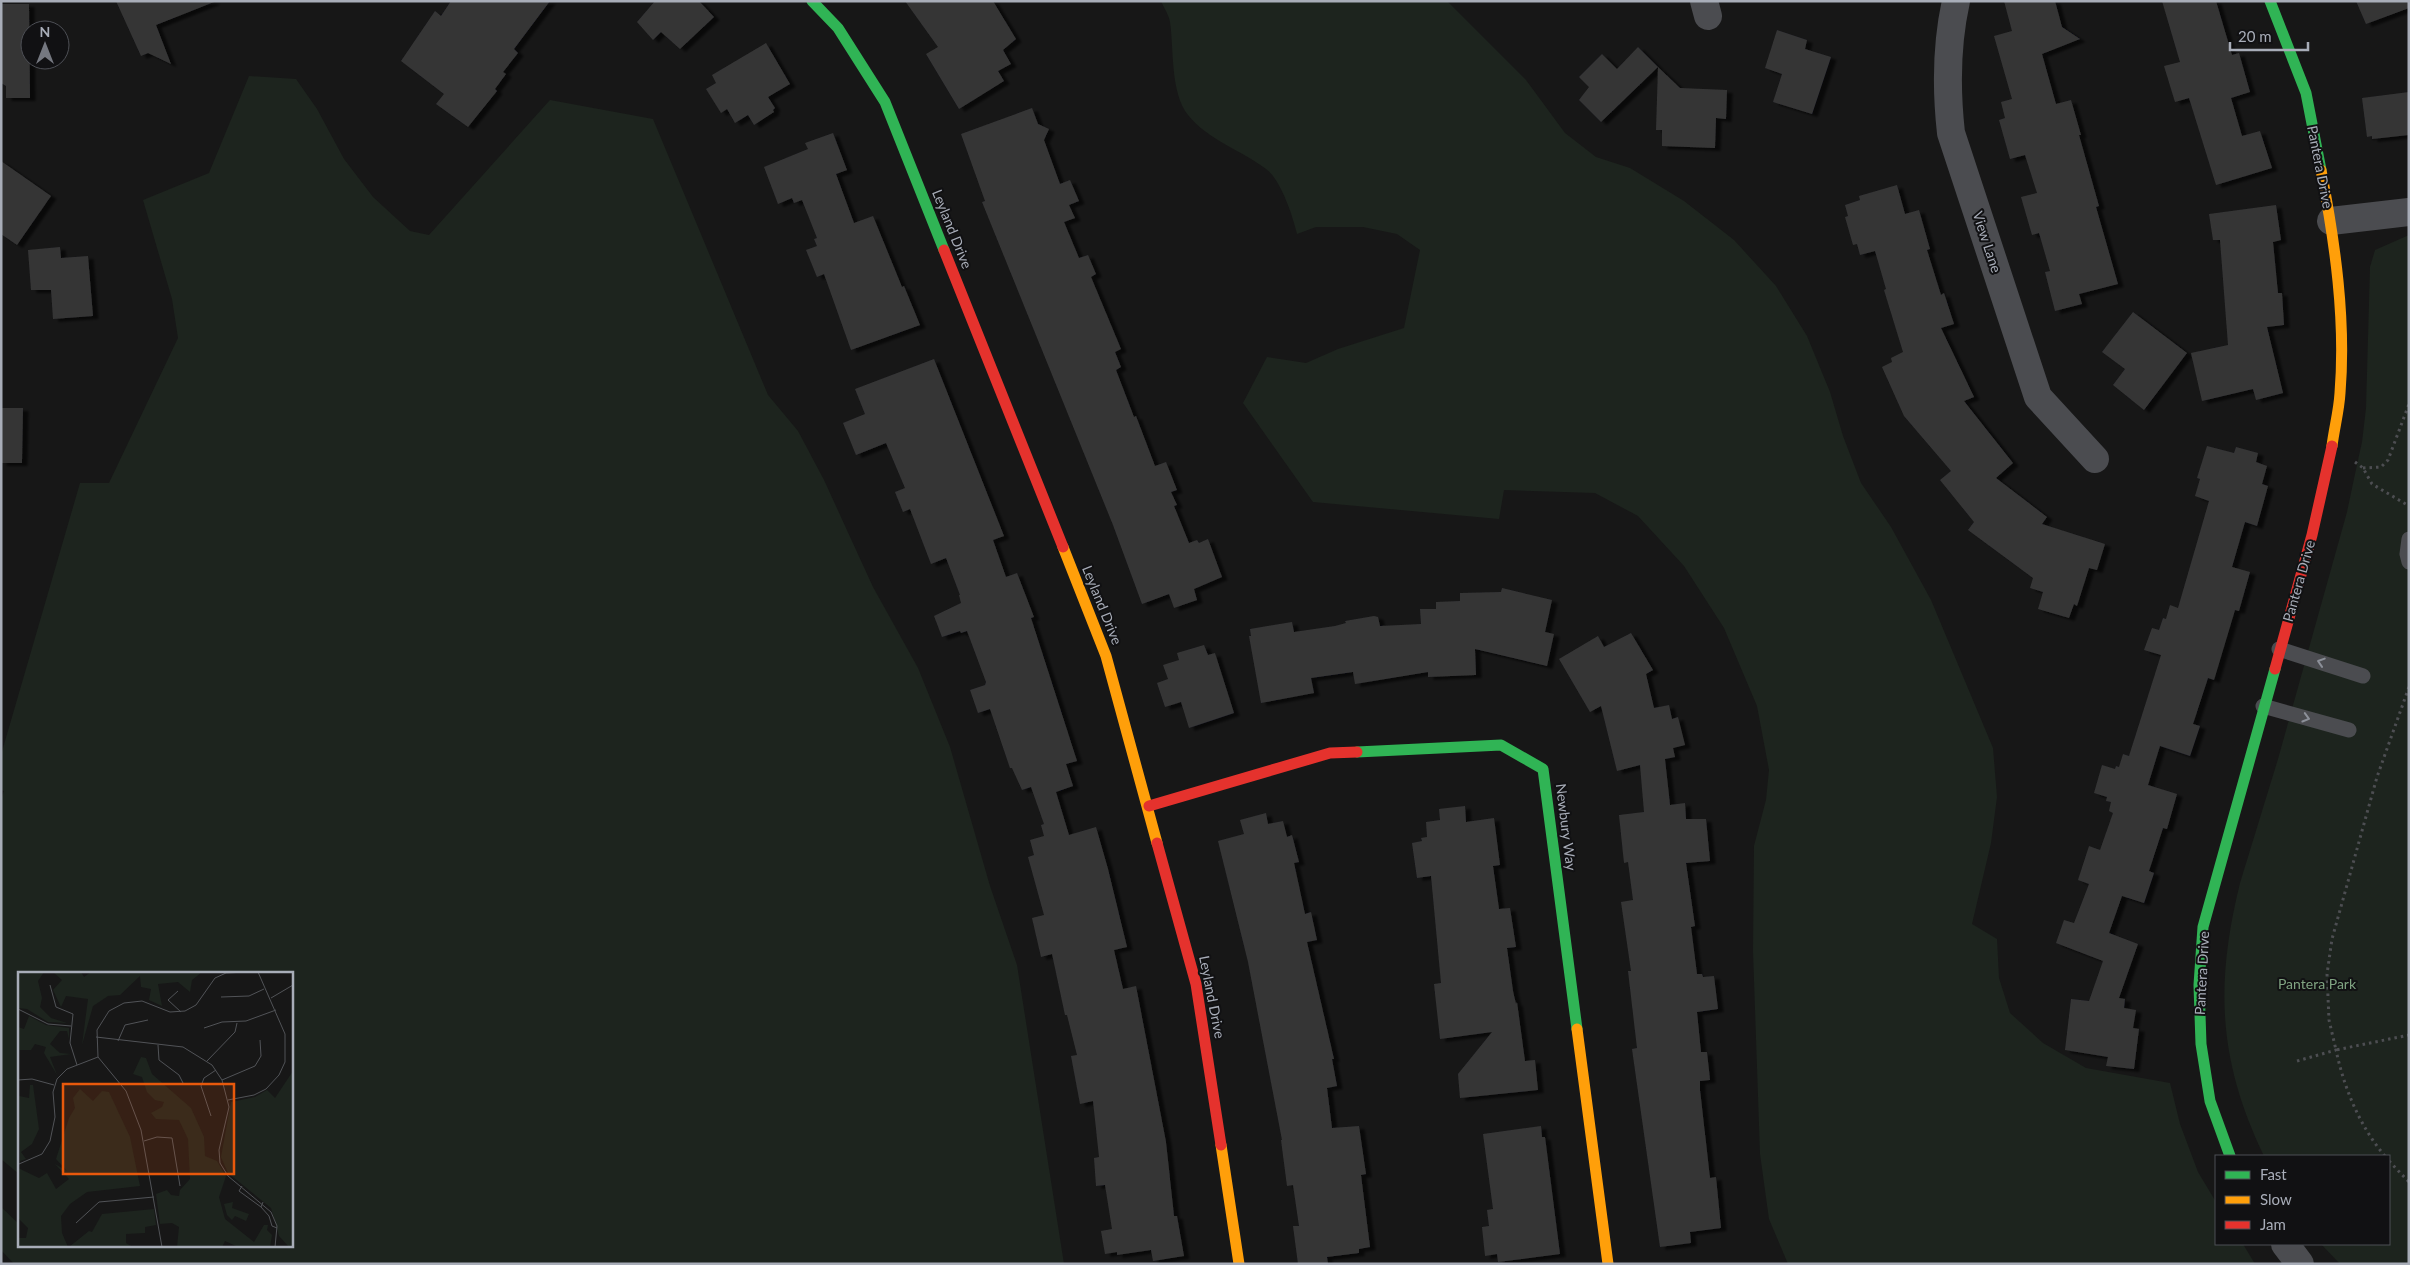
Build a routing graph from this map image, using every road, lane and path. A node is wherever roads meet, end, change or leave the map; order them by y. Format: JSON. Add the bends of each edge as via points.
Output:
{"nodes":[{"id":1,"x":812,"y":1,"type":"edge"},
{"id":2,"x":1956,"y":1,"type":"edge"},
{"id":3,"x":2270,"y":1,"type":"edge"},
{"id":4,"x":2409,"y":212,"type":"edge"},
{"id":5,"x":2331,"y":221,"type":"junction"},
{"id":6,"x":2409,"y":404,"type":"edge"},
{"id":7,"x":2331,"y":450,"type":"junction"},
{"id":8,"x":2095,"y":458,"type":"dead end"},
{"id":9,"x":2363,"y":468,"type":"junction"},
{"id":10,"x":2409,"y":506,"type":"edge"},
{"id":11,"x":2409,"y":539,"type":"edge"},
{"id":12,"x":2409,"y":562,"type":"edge"},
{"id":13,"x":2279,"y":649,"type":"junction"},
{"id":14,"x":2363,"y":676,"type":"dead end"},
{"id":15,"x":2409,"y":687,"type":"edge"},
{"id":16,"x":2263,"y":706,"type":"junction"},
{"id":17,"x":2349,"y":730,"type":"dead end"},
{"id":18,"x":1149,"y":806,"type":"junction"},
{"id":19,"x":2409,"y":1035,"type":"edge"},
{"id":20,"x":2336,"y":1050,"type":"junction"},
{"id":21,"x":2297,"y":1061,"type":"dead end"},
{"id":22,"x":2230,"y":1155,"type":"edge"},
{"id":23,"x":2384,"y":1155,"type":"edge"},
{"id":24,"x":2390,"y":1162,"type":"edge"},
{"id":25,"x":2409,"y":1182,"type":"edge"},
{"id":26,"x":2285,"y":1245,"type":"edge"},
{"id":27,"x":1239,"y":1264,"type":"edge"},
{"id":28,"x":1608,"y":1264,"type":"edge"},
{"id":29,"x":2300,"y":1264,"type":"edge"}],
"edges":[{"from":1,"to":18,"type":"street","name":"Leyland Drive","via":[[838,28],[885,102],[1106,656]]},
{"from":2,"to":8,"type":"street","name":"View Lane","via":[[1949,32],[1946,89],[1951,133],[2038,397]]},
{"from":3,"to":5,"type":"street","name":"Pantera Drive","via":[[2306,93]]},
{"from":4,"to":5,"type":"street"},
{"from":5,"to":7,"type":"street","name":"Pantera Drive","via":[[2342,323],[2340,394]]},
{"from":6,"to":9,"type":"path","via":[[2388,460],[2381,467]]},
{"from":7,"to":9,"type":"path"},
{"from":7,"to":13,"type":"street","name":"Pantera Drive","via":[[2312,535]]},
{"from":9,"to":10,"type":"path","via":[[2372,484]]},
{"from":11,"to":12,"type":"lane"},
{"from":14,"to":13,"type":"lane","one_way":true},
{"from":13,"to":16,"type":"street","name":"Pantera Drive"},
{"from":15,"to":20,"type":"path","via":[[2376,777],[2332,939],[2327,974],[2329,1020]]},
{"from":16,"to":17,"type":"lane","one_way":true},
{"from":16,"to":22,"type":"street","name":"Pantera Drive","via":[[2203,926],[2200,959],[2204,1077],[2212,1112]]},
{"from":18,"to":27,"type":"street","name":"Leyland Drive","via":[[1196,984]]},
{"from":18,"to":28,"type":"street","name":"Newbury Way","via":[[1330,753],[1501,745],[1544,769]]},
{"from":19,"to":20,"type":"path"},
{"from":20,"to":21,"type":"path"},
{"from":20,"to":23,"type":"path","via":[[2342,1077],[2355,1108]]},
{"from":24,"to":25,"type":"path"},
{"from":26,"to":29,"type":"street"}]}
